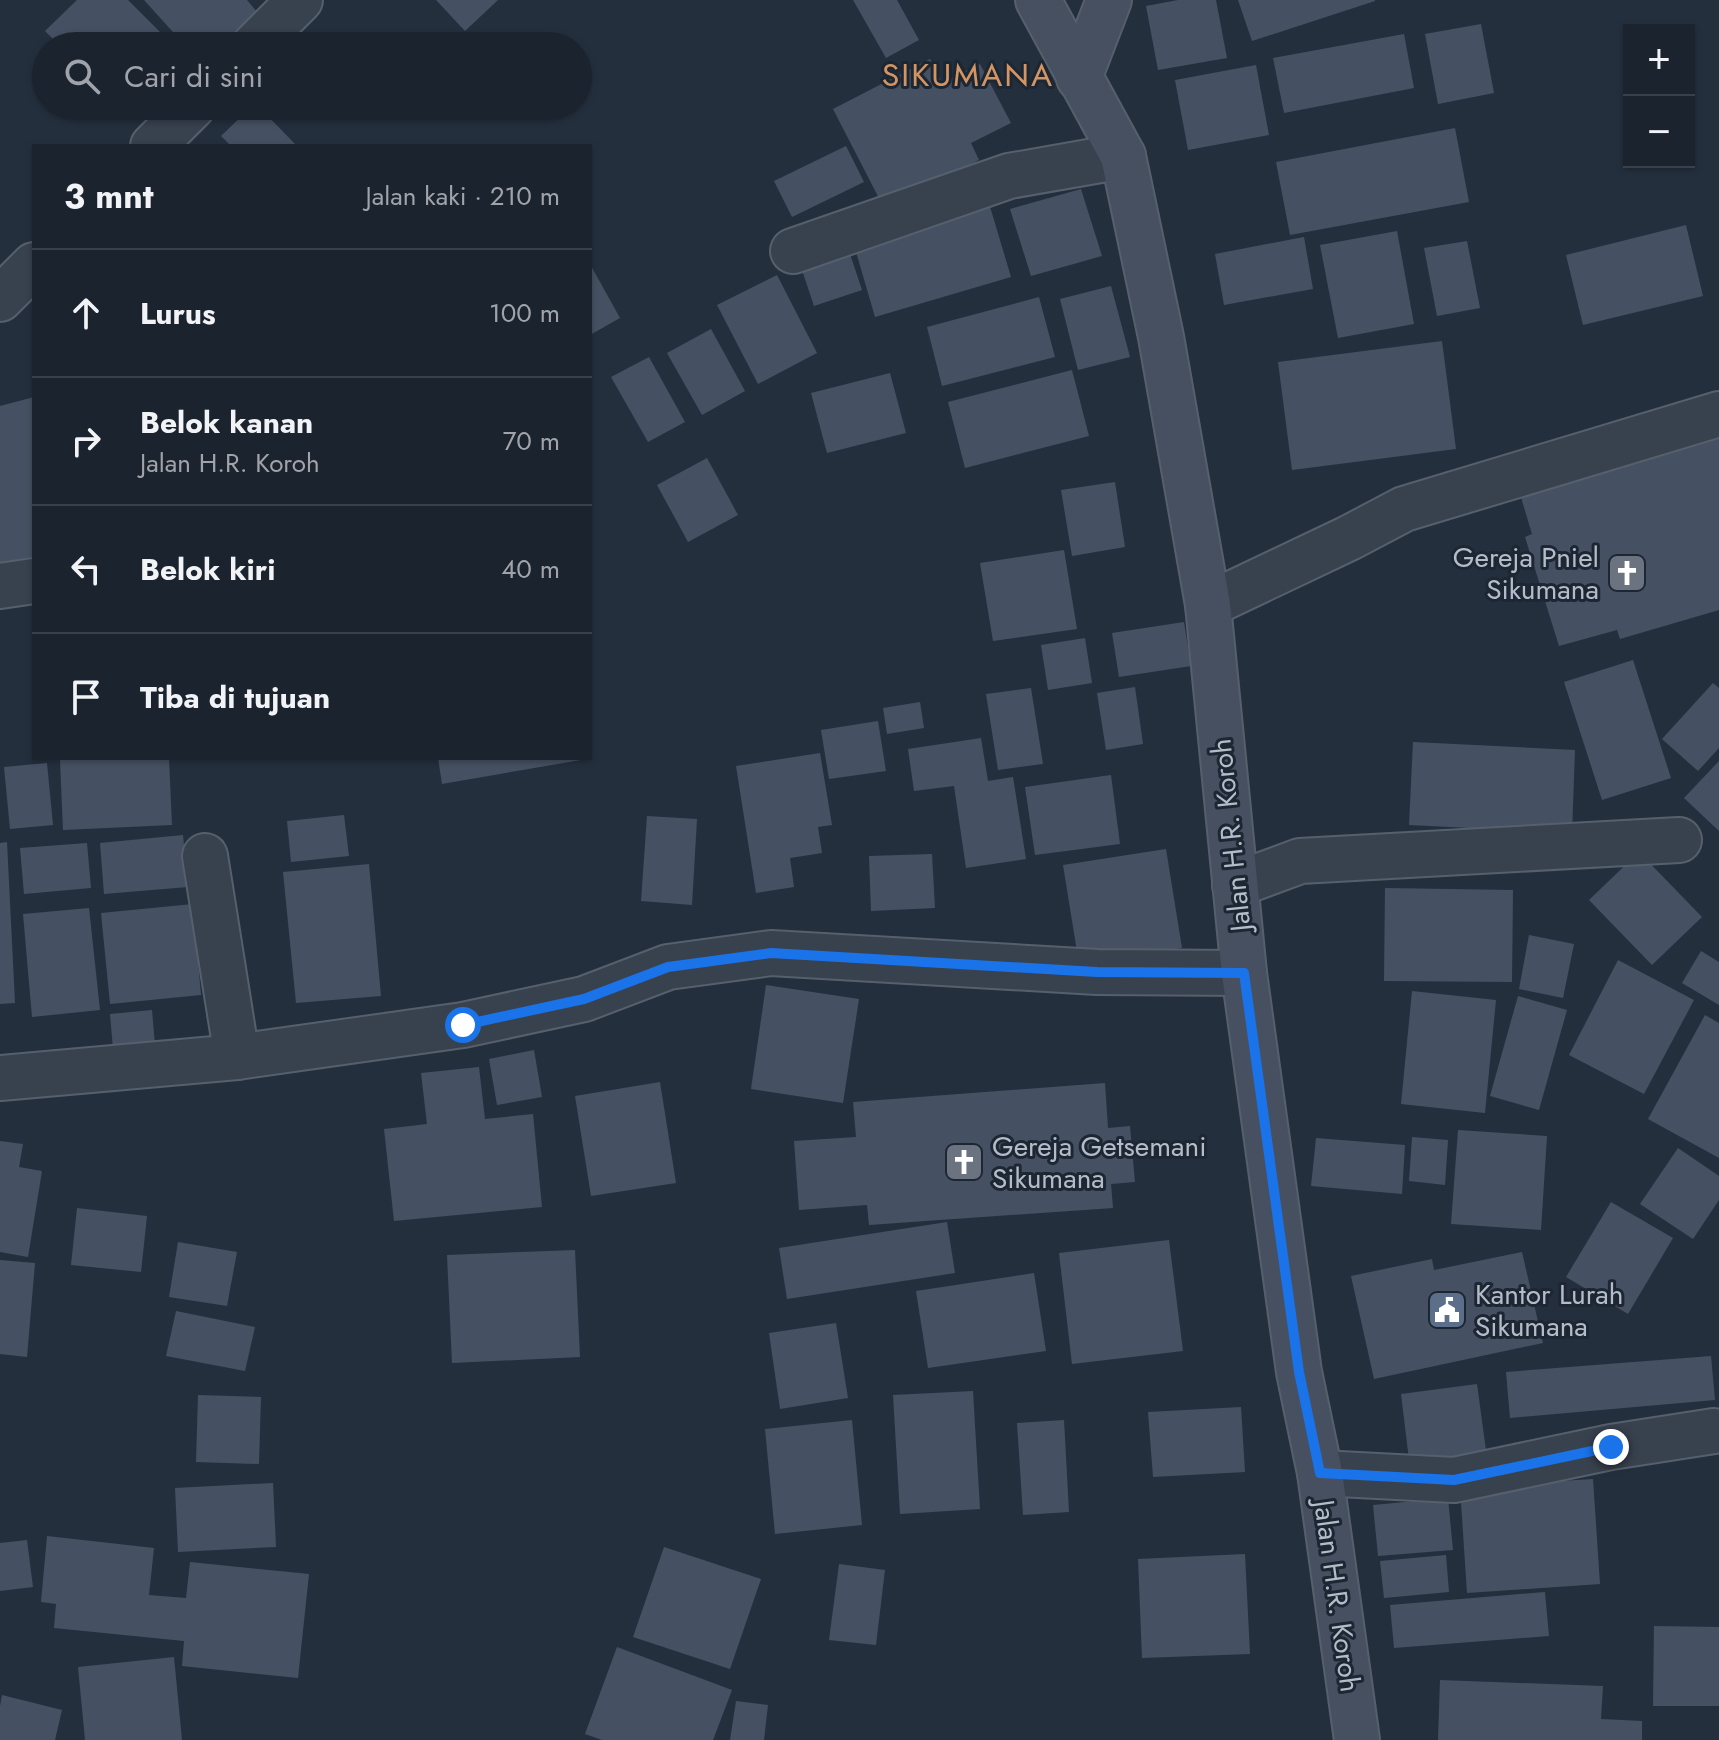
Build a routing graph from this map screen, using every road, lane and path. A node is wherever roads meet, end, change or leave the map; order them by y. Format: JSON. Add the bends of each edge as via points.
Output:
{"nodes":[{"id":1,"x":300,"y":0,"type":"edge"},
{"id":2,"x":1038,"y":0,"type":"edge"},
{"id":3,"x":1109,"y":0,"type":"edge"},
{"id":4,"x":268,"y":32,"type":"edge"},
{"id":5,"x":1079,"y":78,"type":"junction"},
{"id":6,"x":179,"y":120,"type":"edge"},
{"id":7,"x":155,"y":144,"type":"edge"},
{"id":8,"x":1123,"y":156,"type":"junction"},
{"id":9,"x":793,"y":251,"type":"dead end"},
{"id":10,"x":32,"y":267,"type":"edge"},
{"id":11,"x":0,"y":299,"type":"edge"},
{"id":12,"x":1719,"y":414,"type":"edge"},
{"id":13,"x":32,"y":581,"type":"edge"},
{"id":14,"x":0,"y":586,"type":"edge"},
{"id":15,"x":1208,"y":605,"type":"junction"},
{"id":16,"x":1679,"y":840,"type":"dead end"},
{"id":17,"x":205,"y":856,"type":"dead end"},
{"id":18,"x":1235,"y":885,"type":"junction"},
{"id":19,"x":1244,"y":973,"type":"junction"},
{"id":20,"x":237,"y":1057,"type":"junction"},
{"id":21,"x":0,"y":1078,"type":"edge"},
{"id":22,"x":1714,"y":1431,"type":"dead end"},
{"id":23,"x":1320,"y":1473,"type":"junction"},
{"id":24,"x":1357,"y":1740,"type":"edge"}],
"edges":[{"from":1,"to":4,"type":"street"},
{"from":2,"to":5,"type":"main road","name":"Jalan H.R. Koroh"},
{"from":3,"to":5,"type":"main road"},
{"from":5,"to":8,"type":"main road","name":"Jalan H.R. Koroh"},
{"from":6,"to":7,"type":"street"},
{"from":8,"to":9,"type":"street","via":[[1009,176]]},
{"from":8,"to":15,"type":"main road","name":"Jalan H.R. Koroh"},
{"from":10,"to":11,"type":"street"},
{"from":12,"to":15,"type":"street","via":[[1404,509]]},
{"from":13,"to":14,"type":"street"},
{"from":15,"to":18,"type":"main road","name":"Jalan H.R. Koroh"},
{"from":16,"to":18,"type":"street","via":[[1300,861]]},
{"from":17,"to":20,"type":"street"},
{"from":18,"to":19,"type":"main road","name":"Jalan H.R. Koroh"},
{"from":19,"to":20,"type":"street","via":[[1097,972],[771,953],[668,967],[584,999],[463,1025]]},
{"from":19,"to":23,"type":"main road","name":"Jalan H.R. Koroh","via":[[1299,1372]]},
{"from":20,"to":21,"type":"street"},
{"from":22,"to":23,"type":"street","via":[[1454,1480]]},
{"from":23,"to":24,"type":"main road","name":"Jalan H.R. Koroh"}]}
